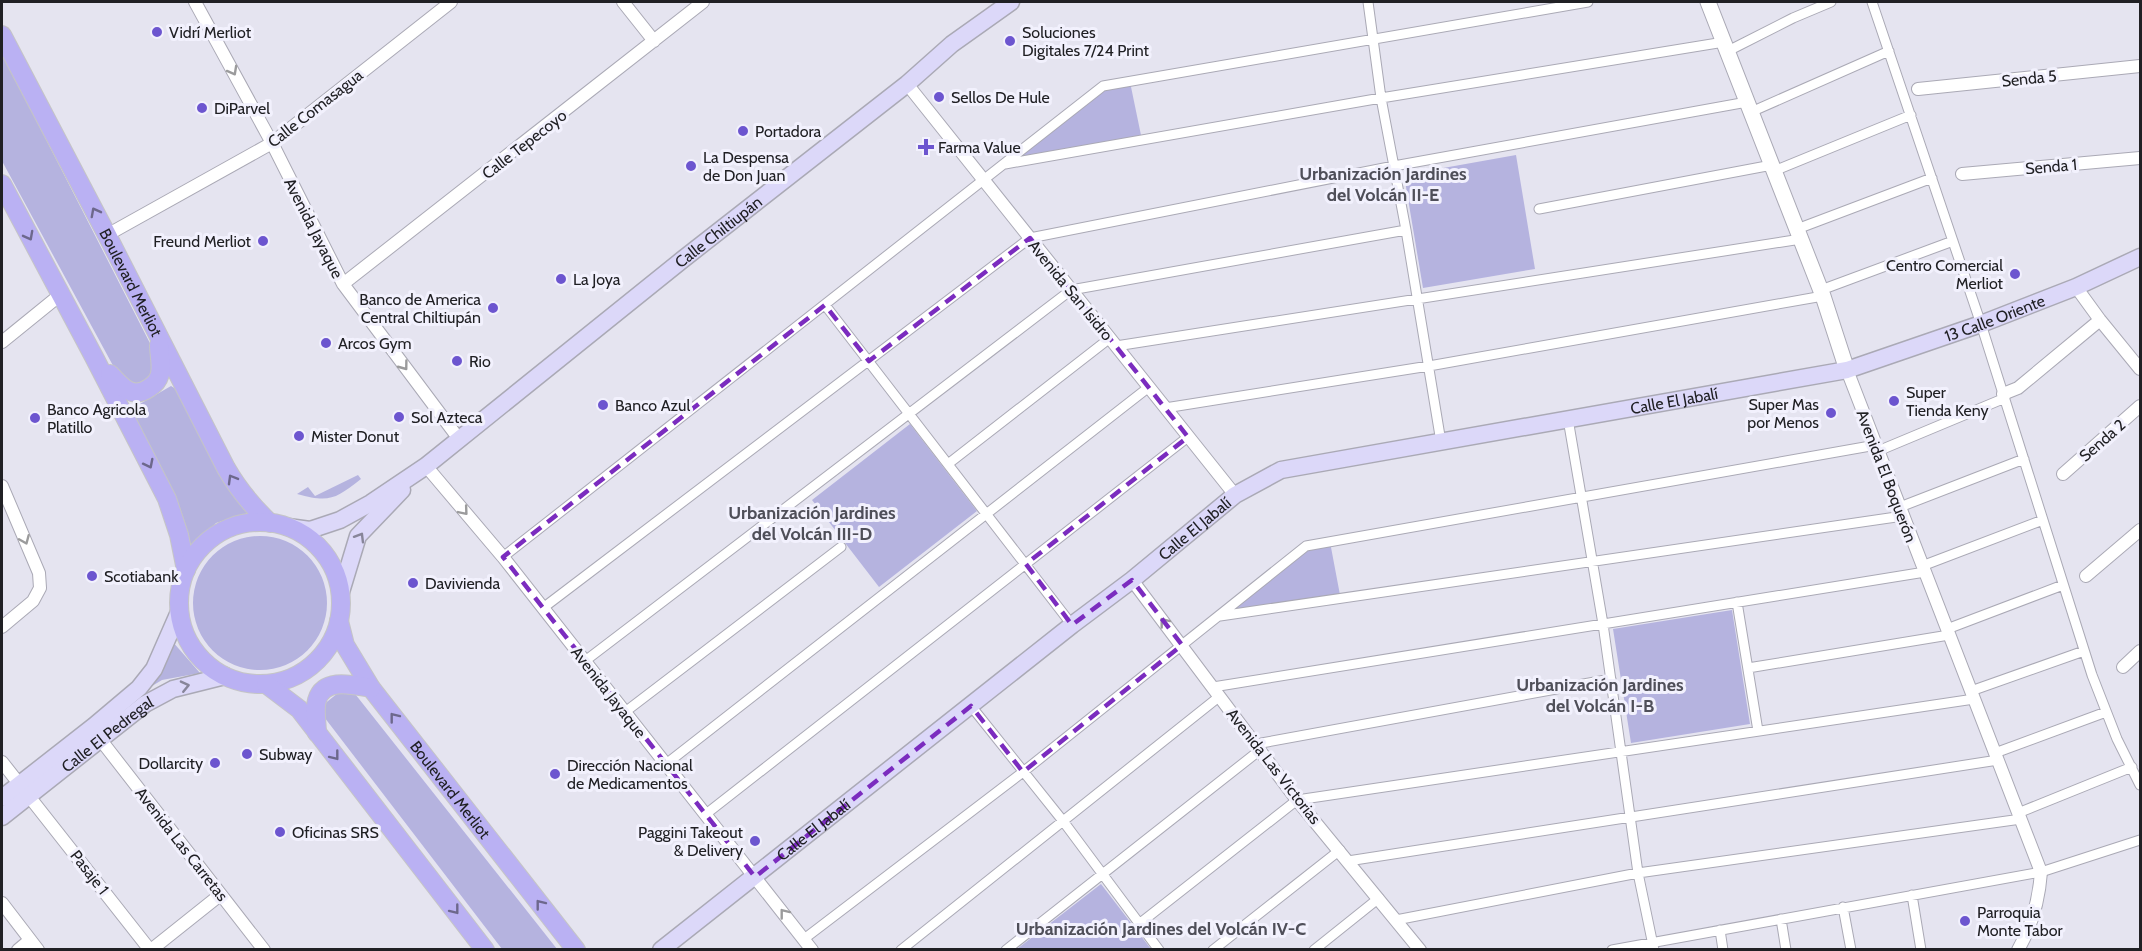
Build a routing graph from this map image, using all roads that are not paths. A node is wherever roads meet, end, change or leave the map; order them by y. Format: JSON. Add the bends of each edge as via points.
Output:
{"nodes":[{"id":1,"x":197,"y":2,"type":"edge"},
{"id":2,"x":451,"y":2,"type":"edge"},
{"id":3,"x":623,"y":2,"type":"edge"},
{"id":4,"x":703,"y":2,"type":"edge"},
{"id":5,"x":1011,"y":2,"type":"edge"},
{"id":6,"x":1368,"y":2,"type":"edge"},
{"id":7,"x":1588,"y":2,"type":"edge"},
{"id":8,"x":1708,"y":2,"type":"edge"},
{"id":9,"x":1831,"y":2,"type":"edge"},
{"id":10,"x":1872,"y":2,"type":"edge"},
{"id":11,"x":2,"y":35,"type":"edge"},
{"id":12,"x":654,"y":40,"type":"junction"},
{"id":13,"x":1373,"y":40,"type":"junction"},
{"id":14,"x":1726,"y":47,"type":"junction"},
{"id":15,"x":1889,"y":51,"type":"junction"},
{"id":16,"x":2140,"y":66,"type":"edge"},
{"id":17,"x":907,"y":84,"type":"junction"},
{"id":18,"x":1918,"y":89,"type":"dead end"},
{"id":19,"x":1381,"y":98,"type":"junction"},
{"id":20,"x":1749,"y":107,"type":"junction"},
{"id":21,"x":1911,"y":115,"type":"junction"},
{"id":22,"x":272,"y":144,"type":"junction"},
{"id":23,"x":2140,"y":158,"type":"edge"},
{"id":24,"x":1004,"y":165,"type":"junction"},
{"id":25,"x":1394,"y":166,"type":"junction"},
{"id":26,"x":1773,"y":168,"type":"junction"},
{"id":27,"x":1962,"y":174,"type":"dead end"},
{"id":28,"x":1932,"y":178,"type":"junction"},
{"id":29,"x":984,"y":180,"type":"junction"},
{"id":30,"x":2,"y":184,"type":"edge"},
{"id":31,"x":1539,"y":209,"type":"dead end"},
{"id":32,"x":1406,"y":230,"type":"junction"},
{"id":33,"x":1799,"y":234,"type":"junction"},
{"id":34,"x":107,"y":235,"type":"junction"},
{"id":35,"x":1030,"y":238,"type":"junction"},
{"id":36,"x":1953,"y":241,"type":"junction"},
{"id":37,"x":2140,"y":256,"type":"edge"},
{"id":38,"x":342,"y":284,"type":"junction"},
{"id":39,"x":2076,"y":286,"type":"junction"},
{"id":40,"x":1071,"y":290,"type":"junction"},
{"id":41,"x":1822,"y":293,"type":"junction"},
{"id":42,"x":60,"y":295,"type":"junction"},
{"id":43,"x":1418,"y":298,"type":"junction"},
{"id":44,"x":825,"y":305,"type":"junction"},
{"id":45,"x":2100,"y":320,"type":"junction"},
{"id":46,"x":1981,"y":324,"type":"junction"},
{"id":47,"x":159,"y":338,"type":"junction"},
{"id":48,"x":2,"y":342,"type":"edge"},
{"id":49,"x":1113,"y":342,"type":"junction"},
{"id":50,"x":94,"y":357,"type":"junction"},
{"id":51,"x":869,"y":361,"type":"junction"},
{"id":52,"x":1429,"y":366,"type":"junction"},
{"id":53,"x":2140,"y":369,"type":"edge"},
{"id":54,"x":1847,"y":370,"type":"junction"},
{"id":55,"x":1149,"y":387,"type":"junction"},
{"id":56,"x":2004,"y":396,"type":"junction"},
{"id":57,"x":2140,"y":406,"type":"edge"},
{"id":58,"x":1165,"y":408,"type":"junction"},
{"id":59,"x":909,"y":414,"type":"junction"},
{"id":60,"x":1568,"y":419,"type":"junction"},
{"id":61,"x":1188,"y":437,"type":"junction"},
{"id":62,"x":459,"y":439,"type":"junction"},
{"id":63,"x":1441,"y":442,"type":"junction"},
{"id":64,"x":1877,"y":448,"type":"junction"},
{"id":65,"x":2024,"y":459,"type":"junction"},
{"id":66,"x":948,"y":464,"type":"junction"},
{"id":67,"x":426,"y":466,"type":"junction"},
{"id":68,"x":2063,"y":474,"type":"dead end"},
{"id":69,"x":2,"y":487,"type":"edge"},
{"id":70,"x":1235,"y":495,"type":"junction"},
{"id":71,"x":1581,"y":497,"type":"junction"},
{"id":72,"x":1901,"y":511,"type":"junction"},
{"id":73,"x":987,"y":514,"type":"junction"},
{"id":74,"x":2043,"y":520,"type":"junction"},
{"id":75,"x":279,"y":525,"type":"junction"},
{"id":76,"x":2140,"y":530,"type":"edge"},
{"id":77,"x":841,"y":547,"type":"dead end"},
{"id":78,"x":503,"y":557,"type":"junction"},
{"id":79,"x":1592,"y":562,"type":"junction"},
{"id":80,"x":1026,"y":564,"type":"junction"},
{"id":81,"x":1924,"y":569,"type":"junction"},
{"id":82,"x":186,"y":570,"type":"junction"},
{"id":83,"x":2086,"y":576,"type":"dead end"},
{"id":84,"x":1132,"y":580,"type":"junction"},
{"id":85,"x":2063,"y":585,"type":"junction"},
{"id":86,"x":341,"y":592,"type":"junction"},
{"id":87,"x":1737,"y":602,"type":"junction"},
{"id":88,"x":543,"y":608,"type":"junction"},
{"id":89,"x":179,"y":612,"type":"junction"},
{"id":90,"x":1217,"y":617,"type":"junction"},
{"id":91,"x":339,"y":621,"type":"junction"},
{"id":92,"x":1603,"y":624,"type":"junction"},
{"id":93,"x":1072,"y":625,"type":"junction"},
{"id":94,"x":2,"y":627,"type":"edge"},
{"id":95,"x":1948,"y":632,"type":"junction"},
{"id":96,"x":1182,"y":645,"type":"junction"},
{"id":97,"x":2084,"y":651,"type":"junction"},
{"id":98,"x":2140,"y":651,"type":"edge"},
{"id":99,"x":585,"y":661,"type":"junction"},
{"id":100,"x":2123,"y":667,"type":"dead end"},
{"id":101,"x":1748,"y":668,"type":"junction"},
{"id":102,"x":225,"y":676,"type":"junction"},
{"id":103,"x":1611,"y":679,"type":"junction"},
{"id":104,"x":266,"y":684,"type":"junction"},
{"id":105,"x":370,"y":688,"type":"junction"},
{"id":106,"x":1216,"y":691,"type":"junction"},
{"id":107,"x":1973,"y":695,"type":"junction"},
{"id":108,"x":971,"y":706,"type":"junction"},
{"id":109,"x":625,"y":712,"type":"junction"},
{"id":110,"x":2106,"y":712,"type":"junction"},
{"id":111,"x":1758,"y":731,"type":"junction"},
{"id":112,"x":317,"y":733,"type":"junction"},
{"id":113,"x":100,"y":739,"type":"junction"},
{"id":114,"x":1258,"y":747,"type":"junction"},
{"id":115,"x":1622,"y":751,"type":"junction"},
{"id":116,"x":1996,"y":756,"type":"junction"},
{"id":117,"x":2,"y":762,"type":"edge"},
{"id":118,"x":666,"y":764,"type":"junction"},
{"id":119,"x":2132,"y":767,"type":"junction"},
{"id":120,"x":1023,"y":772,"type":"junction"},
{"id":121,"x":2140,"y":784,"type":"edge"},
{"id":122,"x":25,"y":789,"type":"junction"},
{"id":123,"x":2,"y":798,"type":"edge"},
{"id":124,"x":1298,"y":800,"type":"junction"},
{"id":125,"x":706,"y":814,"type":"junction"},
{"id":126,"x":2,"y":816,"type":"edge"},
{"id":127,"x":2019,"y":816,"type":"junction"},
{"id":128,"x":1630,"y":817,"type":"junction"},
{"id":129,"x":1063,"y":821,"type":"junction"},
{"id":130,"x":2140,"y":840,"type":"edge"},
{"id":131,"x":1340,"y":850,"type":"junction"},
{"id":132,"x":1348,"y":861,"type":"junction"},
{"id":133,"x":2041,"y":872,"type":"junction"},
{"id":134,"x":1638,"y":873,"type":"junction"},
{"id":135,"x":1102,"y":874,"type":"junction"},
{"id":136,"x":755,"y":877,"type":"junction"},
{"id":137,"x":220,"y":895,"type":"junction"},
{"id":138,"x":1912,"y":895,"type":"junction"},
{"id":139,"x":1379,"y":898,"type":"junction"},
{"id":140,"x":2,"y":903,"type":"edge"},
{"id":141,"x":1843,"y":907,"type":"junction"},
{"id":142,"x":1781,"y":919,"type":"junction"},
{"id":143,"x":1396,"y":920,"type":"junction"},
{"id":144,"x":1139,"y":924,"type":"junction"},
{"id":145,"x":1720,"y":930,"type":"junction"},
{"id":146,"x":804,"y":939,"type":"junction"},
{"id":147,"x":34,"y":945,"type":"edge"},
{"id":148,"x":1653,"y":946,"type":"edge"},
{"id":149,"x":1420,"y":949,"type":"edge"},
{"id":150,"x":18,"y":950,"type":"edge"},
{"id":151,"x":151,"y":950,"type":"edge"},
{"id":152,"x":264,"y":950,"type":"edge"},
{"id":153,"x":485,"y":950,"type":"edge"},
{"id":154,"x":576,"y":950,"type":"edge"},
{"id":155,"x":662,"y":950,"type":"edge"},
{"id":156,"x":812,"y":950,"type":"edge"},
{"id":157,"x":901,"y":950,"type":"edge"},
{"id":158,"x":1006,"y":950,"type":"edge"},
{"id":159,"x":1159,"y":950,"type":"edge"},
{"id":160,"x":1213,"y":950,"type":"edge"},
{"id":161,"x":1314,"y":950,"type":"edge"},
{"id":162,"x":1612,"y":950,"type":"edge"},
{"id":163,"x":1723,"y":950,"type":"edge"},
{"id":164,"x":1786,"y":950,"type":"edge"},
{"id":165,"x":1851,"y":950,"type":"edge"},
{"id":166,"x":1921,"y":950,"type":"edge"},
{"id":167,"x":2018,"y":950,"type":"edge"}],
"edges":[{"from":1,"to":22,"type":"street","name":"Avenida Jayaque","one_way":true},
{"from":2,"to":22,"type":"street","name":"Calle Comasagua"},
{"from":3,"to":12,"type":"street"},
{"from":4,"to":12,"type":"street","name":"Calle Tepecoyo"},
{"from":5,"to":17,"type":"main road","name":"Calle Chiltiupán","via":[[952,44]]},
{"from":6,"to":13,"type":"street"},
{"from":7,"to":13,"type":"street"},
{"from":8,"to":14,"type":"street","name":"Avenida El Boquerón"},
{"from":9,"to":14,"type":"street"},
{"from":10,"to":15,"type":"street"},
{"from":34,"to":11,"type":"main road","name":"Boulevard Merliot","one_way":true},
{"from":12,"to":38,"type":"street","name":"Calle Tepecoyo"},
{"from":13,"to":19,"type":"street"},
{"from":13,"to":24,"type":"street","via":[[1103,86]]},
{"from":14,"to":19,"type":"street"},
{"from":14,"to":20,"type":"street","name":"Avenida El Boquerón"},
{"from":15,"to":20,"type":"street"},
{"from":15,"to":21,"type":"street"},
{"from":16,"to":18,"type":"street","name":"Senda 5"},
{"from":17,"to":29,"type":"street","name":"Avenida San Isidro"},
{"from":17,"to":62,"type":"main road","name":"Calle Chiltiupán"},
{"from":19,"to":24,"type":"street"},
{"from":19,"to":25,"type":"street"},
{"from":20,"to":25,"type":"street"},
{"from":20,"to":26,"type":"street","name":"Avenida El Boquerón"},
{"from":21,"to":26,"type":"street"},
{"from":21,"to":28,"type":"street"},
{"from":22,"to":34,"type":"street","name":"Calle Comasagua"},
{"from":22,"to":38,"type":"street","name":"Avenida Jayaque"},
{"from":23,"to":27,"type":"street","name":"Senda 1"},
{"from":24,"to":29,"type":"street"},
{"from":25,"to":32,"type":"street"},
{"from":25,"to":35,"type":"street"},
{"from":26,"to":31,"type":"street"},
{"from":26,"to":33,"type":"street","name":"Avenida El Boquerón"},
{"from":28,"to":33,"type":"street"},
{"from":28,"to":36,"type":"street"},
{"from":29,"to":35,"type":"street","name":"Avenida San Isidro"},
{"from":29,"to":44,"type":"street"},
{"from":30,"to":42,"type":"main road","one_way":true},
{"from":32,"to":40,"type":"street"},
{"from":32,"to":43,"type":"street"},
{"from":33,"to":41,"type":"street","name":"Avenida El Boquerón"},
{"from":33,"to":43,"type":"street"},
{"from":34,"to":47,"type":"main road","name":"Boulevard Merliot"},
{"from":35,"to":40,"type":"street","name":"Avenida San Isidro"},
{"from":35,"to":51,"type":"street"},
{"from":36,"to":41,"type":"street"},
{"from":36,"to":46,"type":"street"},
{"from":37,"to":39,"type":"main road","name":"13 Calle Oriente"},
{"from":38,"to":62,"type":"street","name":"Avenida Jayaque","one_way":true},
{"from":39,"to":45,"type":"street"},
{"from":39,"to":46,"type":"main road","name":"13 Calle Oriente"},
{"from":40,"to":49,"type":"street","name":"Avenida San Isidro"},
{"from":40,"to":59,"type":"street"},
{"from":41,"to":52,"type":"street"},
{"from":41,"to":54,"type":"street","name":"Avenida El Boquerón"},
{"from":42,"to":48,"type":"street"},
{"from":42,"to":50,"type":"main road"},
{"from":43,"to":49,"type":"street"},
{"from":43,"to":52,"type":"street"},
{"from":44,"to":51,"type":"street"},
{"from":44,"to":78,"type":"street"},
{"from":45,"to":53,"type":"street"},
{"from":45,"to":56,"type":"street"},
{"from":46,"to":54,"type":"main road","name":"13 Calle Oriente"},
{"from":46,"to":56,"type":"street"},
{"from":47,"to":50,"type":"main road","via":[[160,372],[156,383],[143,392],[125,390]]},
{"from":75,"to":47,"type":"main road","name":"Boulevard Merliot","one_way":true,"via":[[252,507],[238,489]]},
{"from":49,"to":55,"type":"street","name":"Avenida San Isidro"},
{"from":49,"to":66,"type":"street"},
{"from":50,"to":82,"type":"main road","one_way":true,"via":[[167,499]]},
{"from":51,"to":59,"type":"street"},
{"from":51,"to":88,"type":"street"},
{"from":52,"to":58,"type":"street"},
{"from":52,"to":63,"type":"street"},
{"from":54,"to":60,"type":"main road","name":"Calle El Jabalí"},
{"from":54,"to":64,"type":"street","name":"Avenida El Boquerón"},
{"from":55,"to":58,"type":"street","name":"Avenida San Isidro"},
{"from":55,"to":73,"type":"street"},
{"from":56,"to":64,"type":"street"},
{"from":56,"to":65,"type":"street"},
{"from":57,"to":68,"type":"street","name":"Senda 2"},
{"from":58,"to":61,"type":"street","name":"Avenida San Isidro"},
{"from":59,"to":66,"type":"street"},
{"from":59,"to":99,"type":"street"},
{"from":60,"to":63,"type":"main road","name":"Calle El Jabalí"},
{"from":60,"to":71,"type":"street"},
{"from":61,"to":70,"type":"street","name":"Avenida San Isidro"},
{"from":61,"to":80,"type":"street"},
{"from":62,"to":67,"type":"main road","name":"Calle Chiltiupán"},
{"from":63,"to":70,"type":"main road","name":"Calle El Jabalí","via":[[1281,470]]},
{"from":64,"to":71,"type":"street"},
{"from":64,"to":72,"type":"street","name":"Avenida El Boquerón"},
{"from":65,"to":72,"type":"street"},
{"from":65,"to":74,"type":"street"},
{"from":66,"to":73,"type":"street"},
{"from":67,"to":75,"type":"main road","name":"Calle Chiltiupán","via":[[340,520],[310,530]]},
{"from":67,"to":78,"type":"street","name":"Avenida Jayaque","one_way":true},
{"from":86,"to":67,"type":"main road","name":"Calle Chiltiupán","one_way":true,"via":[[358,536]]},
{"from":69,"to":94,"type":"street","one_way":true,"via":[[39,573],[40,588],[33,601]]},
{"from":70,"to":84,"type":"main road","name":"Calle El Jabalí"},
{"from":71,"to":79,"type":"street"},
{"from":71,"to":90,"type":"street","via":[[1306,546]]},
{"from":72,"to":79,"type":"street"},
{"from":72,"to":81,"type":"street","name":"Avenida El Boquerón"},
{"from":73,"to":80,"type":"street"},
{"from":73,"to":118,"type":"street"},
{"from":74,"to":81,"type":"street"},
{"from":74,"to":85,"type":"street"},
{"from":75,"to":82,"type":"main road","via":[[245,524],[221,532],[201,549]]},
{"from":75,"to":86,"type":"main road","via":[[303,534],[317,545],[328,559]]},
{"from":76,"to":83,"type":"street"},
{"from":77,"to":109,"type":"street"},
{"from":78,"to":88,"type":"street","name":"Avenida Jayaque"},
{"from":79,"to":90,"type":"street"},
{"from":79,"to":92,"type":"street"},
{"from":80,"to":93,"type":"street"},
{"from":80,"to":125,"type":"street"},
{"from":81,"to":87,"type":"street"},
{"from":81,"to":95,"type":"street","name":"Avenida El Boquerón"},
{"from":82,"to":89,"type":"main road"},
{"from":84,"to":93,"type":"main road","name":"Calle El Jabalí"},
{"from":96,"to":84,"type":"street","name":"Avenida Las Victorias","one_way":true},
{"from":85,"to":95,"type":"street"},
{"from":85,"to":97,"type":"street"},
{"from":86,"to":91,"type":"main road"},
{"from":87,"to":92,"type":"street"},
{"from":87,"to":101,"type":"street"},
{"from":88,"to":99,"type":"street","name":"Avenida Jayaque"},
{"from":89,"to":102,"type":"main road","via":[[194,650],[207,665]]},
{"from":89,"to":122,"type":"main road","name":"Calle El Pedregal","via":[[154,669],[139,688]]},
{"from":90,"to":96,"type":"street"},
{"from":91,"to":104,"type":"main road","via":[[321,657],[305,671]]},
{"from":91,"to":105,"type":"main road","name":"Boulevard Merliot","via":[[345,645]]},
{"from":92,"to":103,"type":"street"},
{"from":92,"to":106,"type":"street"},
{"from":93,"to":108,"type":"main road","name":"Calle El Jabalí"},
{"from":95,"to":101,"type":"street"},
{"from":95,"to":107,"type":"street","name":"Avenida El Boquerón"},
{"from":96,"to":106,"type":"street","name":"Avenida Las Victorias"},
{"from":96,"to":120,"type":"street"},
{"from":97,"to":107,"type":"street"},
{"from":97,"to":110,"type":"street"},
{"from":98,"to":100,"type":"street"},
{"from":99,"to":109,"type":"street","name":"Avenida Jayaque"},
{"from":101,"to":111,"type":"street"},
{"from":102,"to":104,"type":"main road","via":[[244,683]]},
{"from":113,"to":102,"type":"main road","name":"Calle El Pedregal","one_way":true,"via":[[173,688]]},
{"from":103,"to":114,"type":"street"},
{"from":103,"to":115,"type":"street"},
{"from":104,"to":112,"type":"main road","via":[[299,709]]},
{"from":105,"to":112,"type":"main road","via":[[341,683],[321,692],[316,702]]},
{"from":154,"to":105,"type":"main road","name":"Boulevard Merliot","one_way":true},
{"from":106,"to":114,"type":"street","name":"Avenida Las Victorias"},
{"from":106,"to":129,"type":"street"},
{"from":107,"to":111,"type":"street"},
{"from":107,"to":116,"type":"street","name":"Avenida El Boquerón"},
{"from":108,"to":120,"type":"street"},
{"from":108,"to":136,"type":"main road","name":"Calle El Jabalí"},
{"from":109,"to":118,"type":"street","name":"Avenida Jayaque"},
{"from":110,"to":116,"type":"street"},
{"from":110,"to":119,"type":"street"},
{"from":111,"to":115,"type":"street"},
{"from":112,"to":153,"type":"main road","one_way":true},
{"from":113,"to":122,"type":"main road","name":"Calle El Pedregal"},
{"from":113,"to":137,"type":"street","name":"Avenida Las Carretas"},
{"from":114,"to":124,"type":"street","name":"Avenida Las Victorias"},
{"from":114,"to":135,"type":"street"},
{"from":115,"to":124,"type":"street"},
{"from":115,"to":128,"type":"street"},
{"from":116,"to":127,"type":"street","name":"Avenida El Boquerón"},
{"from":116,"to":128,"type":"street"},
{"from":117,"to":122,"type":"street","name":"Pasaje 1"},
{"from":118,"to":125,"type":"street","name":"Avenida Jayaque"},
{"from":119,"to":121,"type":"street"},
{"from":119,"to":127,"type":"street"},
{"from":120,"to":129,"type":"street"},
{"from":120,"to":146,"type":"street"},
{"from":122,"to":123,"type":"main road","name":"Calle El Pedregal"},
{"from":122,"to":126,"type":"main road","name":"Calle El Pedregal"},
{"from":122,"to":151,"type":"street","name":"Pasaje 1"},
{"from":124,"to":131,"type":"street","name":"Avenida Las Victorias"},
{"from":124,"to":144,"type":"street"},
{"from":125,"to":136,"type":"street","name":"Avenida Jayaque"},
{"from":127,"to":133,"type":"street","name":"Avenida El Boquerón"},
{"from":127,"to":134,"type":"street"},
{"from":128,"to":132,"type":"street"},
{"from":128,"to":134,"type":"street"},
{"from":129,"to":135,"type":"street"},
{"from":129,"to":157,"type":"street"},
{"from":130,"to":133,"type":"street"},
{"from":131,"to":132,"type":"street","name":"Avenida Las Victorias"},
{"from":131,"to":160,"type":"street"},
{"from":132,"to":139,"type":"street","name":"Avenida Las Victorias"},
{"from":133,"to":138,"type":"street"},
{"from":133,"to":167,"type":"street","name":"Avenida El Boquerón","via":[[2033,920]]},
{"from":134,"to":143,"type":"street"},
{"from":134,"to":148,"type":"street"},
{"from":135,"to":144,"type":"street"},
{"from":135,"to":158,"type":"street"},
{"from":146,"to":136,"type":"street","name":"Avenida Jayaque","one_way":true},
{"from":136,"to":155,"type":"main road","name":"Calle El Jabalí"},
{"from":137,"to":151,"type":"street"},
{"from":137,"to":152,"type":"street","name":"Avenida Las Carretas"},
{"from":138,"to":141,"type":"street"},
{"from":138,"to":166,"type":"street"},
{"from":139,"to":143,"type":"street","name":"Avenida Las Victorias"},
{"from":139,"to":161,"type":"street"},
{"from":140,"to":147,"type":"street"},
{"from":141,"to":142,"type":"street"},
{"from":141,"to":165,"type":"street"},
{"from":142,"to":145,"type":"street"},
{"from":142,"to":164,"type":"street"},
{"from":143,"to":149,"type":"street","name":"Avenida Las Victorias"},
{"from":144,"to":159,"type":"street"},
{"from":145,"to":148,"type":"street"},
{"from":145,"to":163,"type":"street"},
{"from":146,"to":156,"type":"street","name":"Avenida Jayaque"},
{"from":147,"to":150,"type":"street"},
{"from":148,"to":162,"type":"street"}]}
